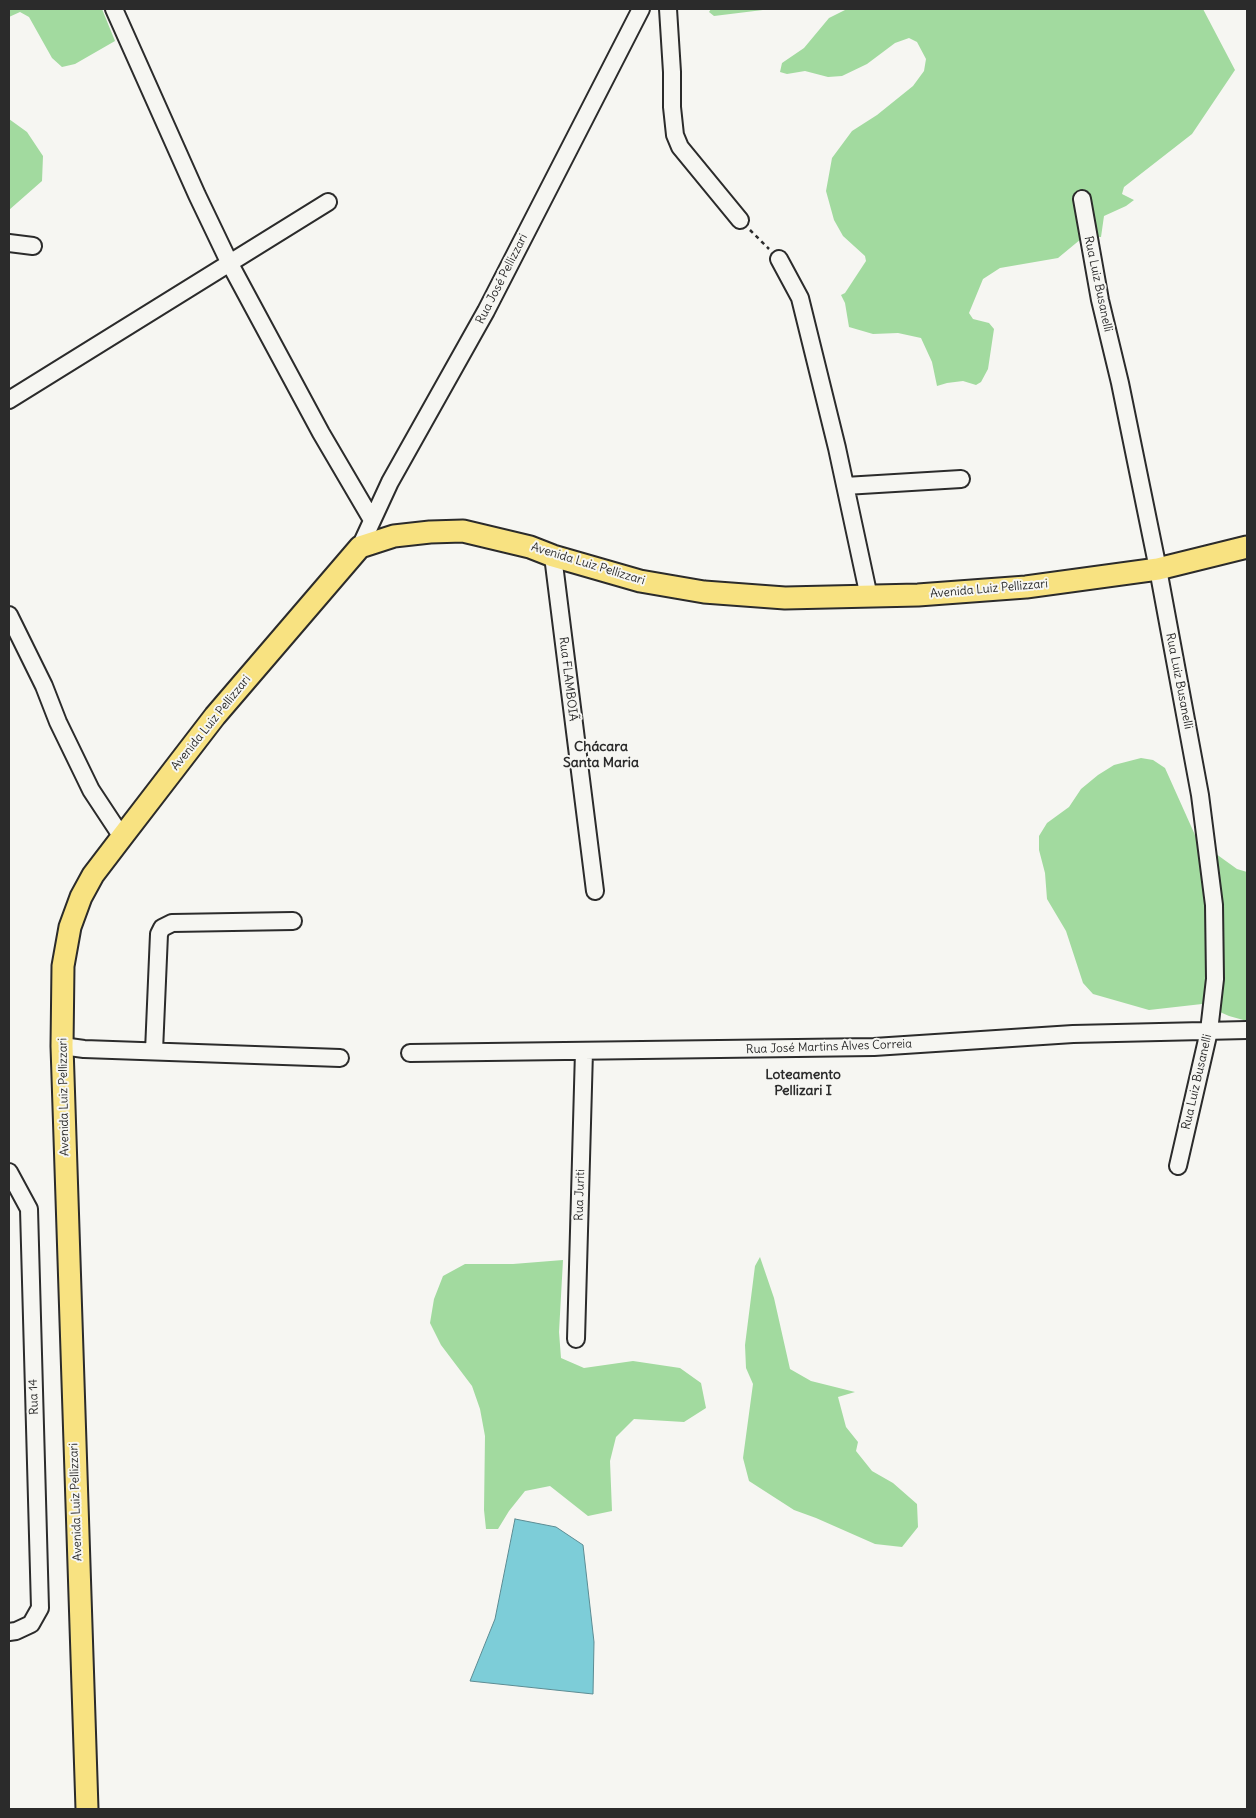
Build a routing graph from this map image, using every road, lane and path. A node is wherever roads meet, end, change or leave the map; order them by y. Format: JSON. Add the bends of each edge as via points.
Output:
{"nodes":[{"id":1,"x":114,"y":9,"type":"edge"},
{"id":2,"x":641,"y":9,"type":"edge"},
{"id":3,"x":668,"y":9,"type":"edge"},
{"id":4,"x":1082,"y":199,"type":"dead end"},
{"id":5,"x":328,"y":202,"type":"dead end"},
{"id":6,"x":740,"y":220,"type":"joint"},
{"id":7,"x":9,"y":243,"type":"edge"},
{"id":8,"x":34,"y":246,"type":"dead end"},
{"id":9,"x":779,"y":259,"type":"joint"},
{"id":10,"x":230,"y":264,"type":"junction"},
{"id":11,"x":9,"y":400,"type":"edge"},
{"id":12,"x":961,"y":479,"type":"dead end"},
{"id":13,"x":845,"y":486,"type":"junction"},
{"id":14,"x":372,"y":520,"type":"junction"},
{"id":15,"x":1247,"y":546,"type":"edge"},
{"id":16,"x":360,"y":547,"type":"junction"},
{"id":17,"x":553,"y":556,"type":"junction"},
{"id":18,"x":1158,"y":569,"type":"junction"},
{"id":19,"x":869,"y":597,"type":"junction"},
{"id":20,"x":9,"y":615,"type":"edge"},
{"id":21,"x":122,"y":836,"type":"junction"},
{"id":22,"x":595,"y":891,"type":"dead end"},
{"id":23,"x":293,"y":921,"type":"dead end"},
{"id":24,"x":1247,"y":1030,"type":"edge"},
{"id":25,"x":1209,"y":1031,"type":"junction"},
{"id":26,"x":62,"y":1046,"type":"junction"},
{"id":27,"x":584,"y":1050,"type":"junction"},
{"id":28,"x":154,"y":1051,"type":"junction"},
{"id":29,"x":410,"y":1053,"type":"dead end"},
{"id":30,"x":340,"y":1058,"type":"dead end"},
{"id":31,"x":1178,"y":1166,"type":"dead end"},
{"id":32,"x":9,"y":1172,"type":"edge"},
{"id":33,"x":576,"y":1340,"type":"dead end"},
{"id":34,"x":9,"y":1632,"type":"edge"},
{"id":35,"x":87,"y":1809,"type":"edge"}],
"edges":[{"from":1,"to":10,"type":"street"},
{"from":2,"to":14,"type":"street","name":"Rua José Pellizzari","via":[[486,311]]},
{"from":3,"to":6,"type":"street","via":[[675,135],[680,147]]},
{"from":4,"to":18,"type":"street","name":"Rua Luiz Busanelli","via":[[1100,300]]},
{"from":5,"to":10,"type":"street"},
{"from":6,"to":9,"type":"path"},
{"from":7,"to":8,"type":"street"},
{"from":9,"to":13,"type":"street","via":[[800,298]]},
{"from":10,"to":11,"type":"street"},
{"from":10,"to":14,"type":"street"},
{"from":12,"to":13,"type":"street"},
{"from":13,"to":19,"type":"street"},
{"from":14,"to":16,"type":"street","name":"Rua José Pellizzari"},
{"from":15,"to":18,"type":"main road","name":"Avenida Luiz Pellizzari"},
{"from":16,"to":17,"type":"main road","name":"Avenida Luiz Pellizzari","via":[[394,536],[463,531],[530,547]]},
{"from":16,"to":21,"type":"main road","name":"Avenida Luiz Pellizzari","via":[[215,716]]},
{"from":17,"to":19,"type":"main road","name":"Avenida Luiz Pellizzari","via":[[640,581],[704,592],[785,598]]},
{"from":17,"to":22,"type":"street","name":"Rua FLAMBOIÃ"},
{"from":18,"to":19,"type":"main road","name":"Avenida Luiz Pellizzari","via":[[1017,588]]},
{"from":18,"to":25,"type":"street","name":"Rua Luiz Busanelli","via":[[1200,795],[1214,906],[1215,979]]},
{"from":20,"to":21,"type":"street","via":[[90,790]]},
{"from":21,"to":26,"type":"main road","name":"Avenida Luiz Pellizzari","via":[[93,875],[70,927],[63,966]]},
{"from":23,"to":28,"type":"street","via":[[172,923],[162,928],[159,934]]},
{"from":24,"to":25,"type":"street","name":"Rua José Martins Alves Correia"},
{"from":25,"to":27,"type":"street","name":"Rua José Martins Alves Correia","via":[[1073,1034],[874,1047]]},
{"from":25,"to":31,"type":"street","name":"Rua Luiz Busanelli"},
{"from":26,"to":28,"type":"street"},
{"from":26,"to":35,"type":"main road","name":"Avenida Luiz Pellizzari"},
{"from":27,"to":29,"type":"street","name":"Rua José Martins Alves Correia"},
{"from":27,"to":33,"type":"street","name":"Rua Juriti"},
{"from":28,"to":30,"type":"street"},
{"from":32,"to":34,"type":"street","name":"Rua 14","via":[[29,1209],[40,1608],[31,1624]]}]}
